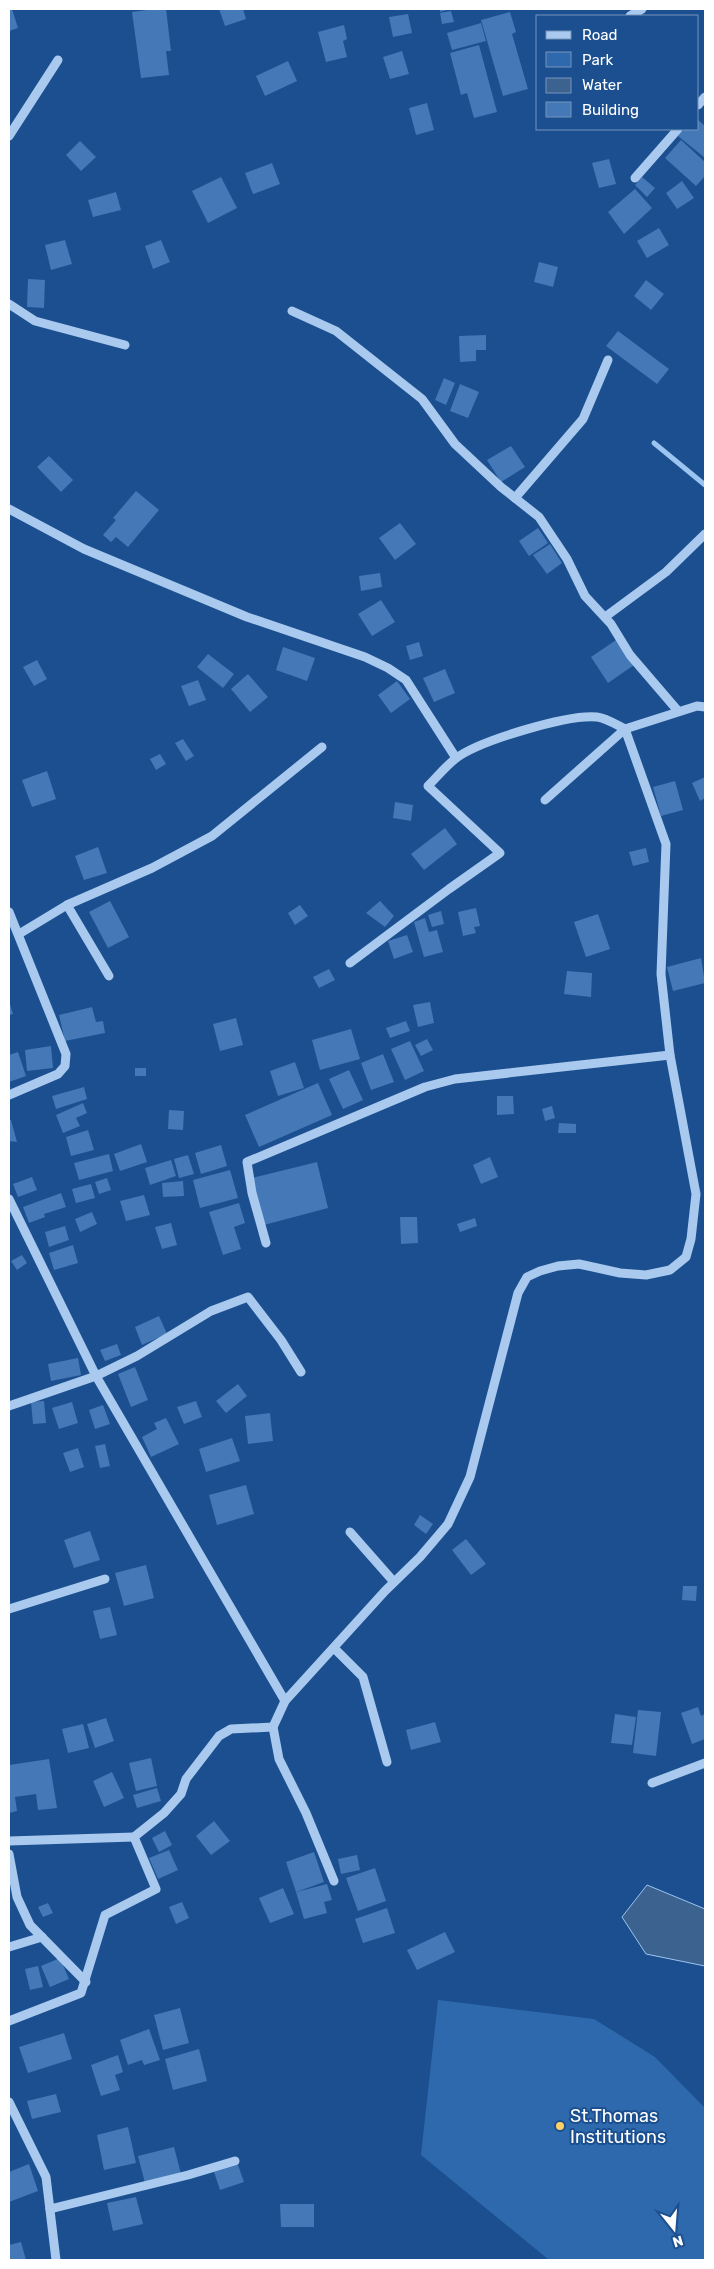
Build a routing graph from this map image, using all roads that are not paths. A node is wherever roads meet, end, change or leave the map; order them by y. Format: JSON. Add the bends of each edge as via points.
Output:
{"nodes":[{"id":1,"x":58,"y":60,"type":"dead end"},
{"id":2,"x":677,"y":130,"type":"edge"},
{"id":3,"x":9,"y":136,"type":"edge"},
{"id":4,"x":635,"y":178,"type":"dead end"},
{"id":5,"x":9,"y":304,"type":"edge"},
{"id":6,"x":292,"y":311,"type":"dead end"},
{"id":7,"x":125,"y":345,"type":"dead end"},
{"id":8,"x":608,"y":360,"type":"dead end"},
{"id":9,"x":515,"y":498,"type":"junction"},
{"id":10,"x":9,"y":509,"type":"edge"},
{"id":11,"x":705,"y":534,"type":"edge"},
{"id":12,"x":605,"y":617,"type":"junction"},
{"id":13,"x":705,"y":708,"type":"edge"},
{"id":14,"x":678,"y":711,"type":"junction"},
{"id":15,"x":625,"y":729,"type":"junction"},
{"id":16,"x":322,"y":747,"type":"dead end"},
{"id":17,"x":456,"y":758,"type":"junction"},
{"id":18,"x":545,"y":800,"type":"dead end"},
{"id":19,"x":67,"y":904,"type":"junction"},
{"id":20,"x":9,"y":912,"type":"edge"},
{"id":21,"x":19,"y":934,"type":"junction"},
{"id":22,"x":350,"y":963,"type":"dead end"},
{"id":23,"x":108,"y":976,"type":"dead end"},
{"id":24,"x":670,"y":1055,"type":"junction"},
{"id":25,"x":9,"y":1095,"type":"edge"},
{"id":26,"x":9,"y":1199,"type":"edge"},
{"id":27,"x":266,"y":1243,"type":"dead end"},
{"id":28,"x":301,"y":1372,"type":"dead end"},
{"id":29,"x":96,"y":1376,"type":"junction"},
{"id":30,"x":9,"y":1406,"type":"edge"},
{"id":31,"x":350,"y":1532,"type":"dead end"},
{"id":32,"x":105,"y":1579,"type":"dead end"},
{"id":33,"x":394,"y":1582,"type":"junction"},
{"id":34,"x":9,"y":1609,"type":"edge"},
{"id":35,"x":334,"y":1648,"type":"junction"},
{"id":36,"x":285,"y":1701,"type":"junction"},
{"id":37,"x":273,"y":1727,"type":"junction"},
{"id":38,"x":387,"y":1762,"type":"dead end"},
{"id":39,"x":705,"y":1763,"type":"edge"},
{"id":40,"x":652,"y":1783,"type":"dead end"},
{"id":41,"x":134,"y":1837,"type":"junction"},
{"id":42,"x":9,"y":1842,"type":"edge"},
{"id":43,"x":9,"y":1854,"type":"edge"},
{"id":44,"x":334,"y":1881,"type":"dead end"},
{"id":45,"x":42,"y":1937,"type":"junction"},
{"id":46,"x":9,"y":1947,"type":"edge"},
{"id":47,"x":86,"y":1982,"type":"junction"},
{"id":48,"x":9,"y":2021,"type":"edge"},
{"id":49,"x":9,"y":2102,"type":"edge"},
{"id":50,"x":235,"y":2161,"type":"dead end"},
{"id":51,"x":50,"y":2209,"type":"junction"},
{"id":52,"x":56,"y":2260,"type":"edge"}],
"edges":[{"from":1,"to":3,"type":"street"},
{"from":2,"to":4,"type":"street"},
{"from":5,"to":7,"type":"street","via":[[35,320]]},
{"from":6,"to":9,"type":"street","via":[[336,331],[422,399],[455,444]]},
{"from":8,"to":9,"type":"street","via":[[583,419]]},
{"from":9,"to":12,"type":"street","via":[[538,518],[567,559],[585,596]]},
{"from":10,"to":17,"type":"street","via":[[84,549],[247,617],[388,668],[406,680]]},
{"from":11,"to":12,"type":"street","via":[[666,572]]},
{"from":12,"to":14,"type":"street","via":[[630,655]]},
{"from":13,"to":14,"type":"street","via":[[697,706]]},
{"from":14,"to":15,"type":"street"},
{"from":15,"to":17,"type":"street","via":[[598,717],[570,719],[534,728]]},
{"from":15,"to":18,"type":"street"},
{"from":15,"to":24,"type":"street","via":[[666,844],[661,974]]},
{"from":16,"to":19,"type":"street","via":[[212,836],[152,868]]},
{"from":17,"to":22,"type":"street","via":[[428,786],[500,853]]},
{"from":19,"to":21,"type":"street"},
{"from":19,"to":23,"type":"street"},
{"from":20,"to":21,"type":"street"},
{"from":21,"to":25,"type":"street","via":[[66,1061],[58,1074]]},
{"from":24,"to":27,"type":"street","via":[[455,1079],[425,1087],[248,1162],[252,1193]]},
{"from":24,"to":33,"type":"street","via":[[696,1194],[686,1257],[670,1270],[646,1275],[579,1264],[540,1271],[527,1277],[518,1293],[470,1477],[448,1524]]},
{"from":26,"to":29,"type":"street"},
{"from":28,"to":29,"type":"street","via":[[248,1297],[211,1311],[137,1356]]},
{"from":29,"to":30,"type":"street"},
{"from":29,"to":36,"type":"street"},
{"from":31,"to":33,"type":"street"},
{"from":32,"to":34,"type":"street"},
{"from":33,"to":35,"type":"street"},
{"from":35,"to":36,"type":"street"},
{"from":35,"to":38,"type":"street","via":[[363,1677]]},
{"from":36,"to":37,"type":"street"},
{"from":37,"to":41,"type":"street","via":[[231,1729],[219,1736],[186,1779],[181,1794],[164,1814]]},
{"from":37,"to":44,"type":"street","via":[[279,1759]]},
{"from":39,"to":40,"type":"street"},
{"from":41,"to":42,"type":"street"},
{"from":41,"to":47,"type":"street","via":[[156,1889],[105,1915]]},
{"from":43,"to":45,"type":"street","via":[[16,1897],[30,1925]]},
{"from":45,"to":46,"type":"street"},
{"from":45,"to":47,"type":"street"},
{"from":47,"to":48,"type":"street","via":[[81,1993]]},
{"from":49,"to":51,"type":"street","via":[[46,2177]]},
{"from":50,"to":51,"type":"street"},
{"from":51,"to":52,"type":"street"}]}
